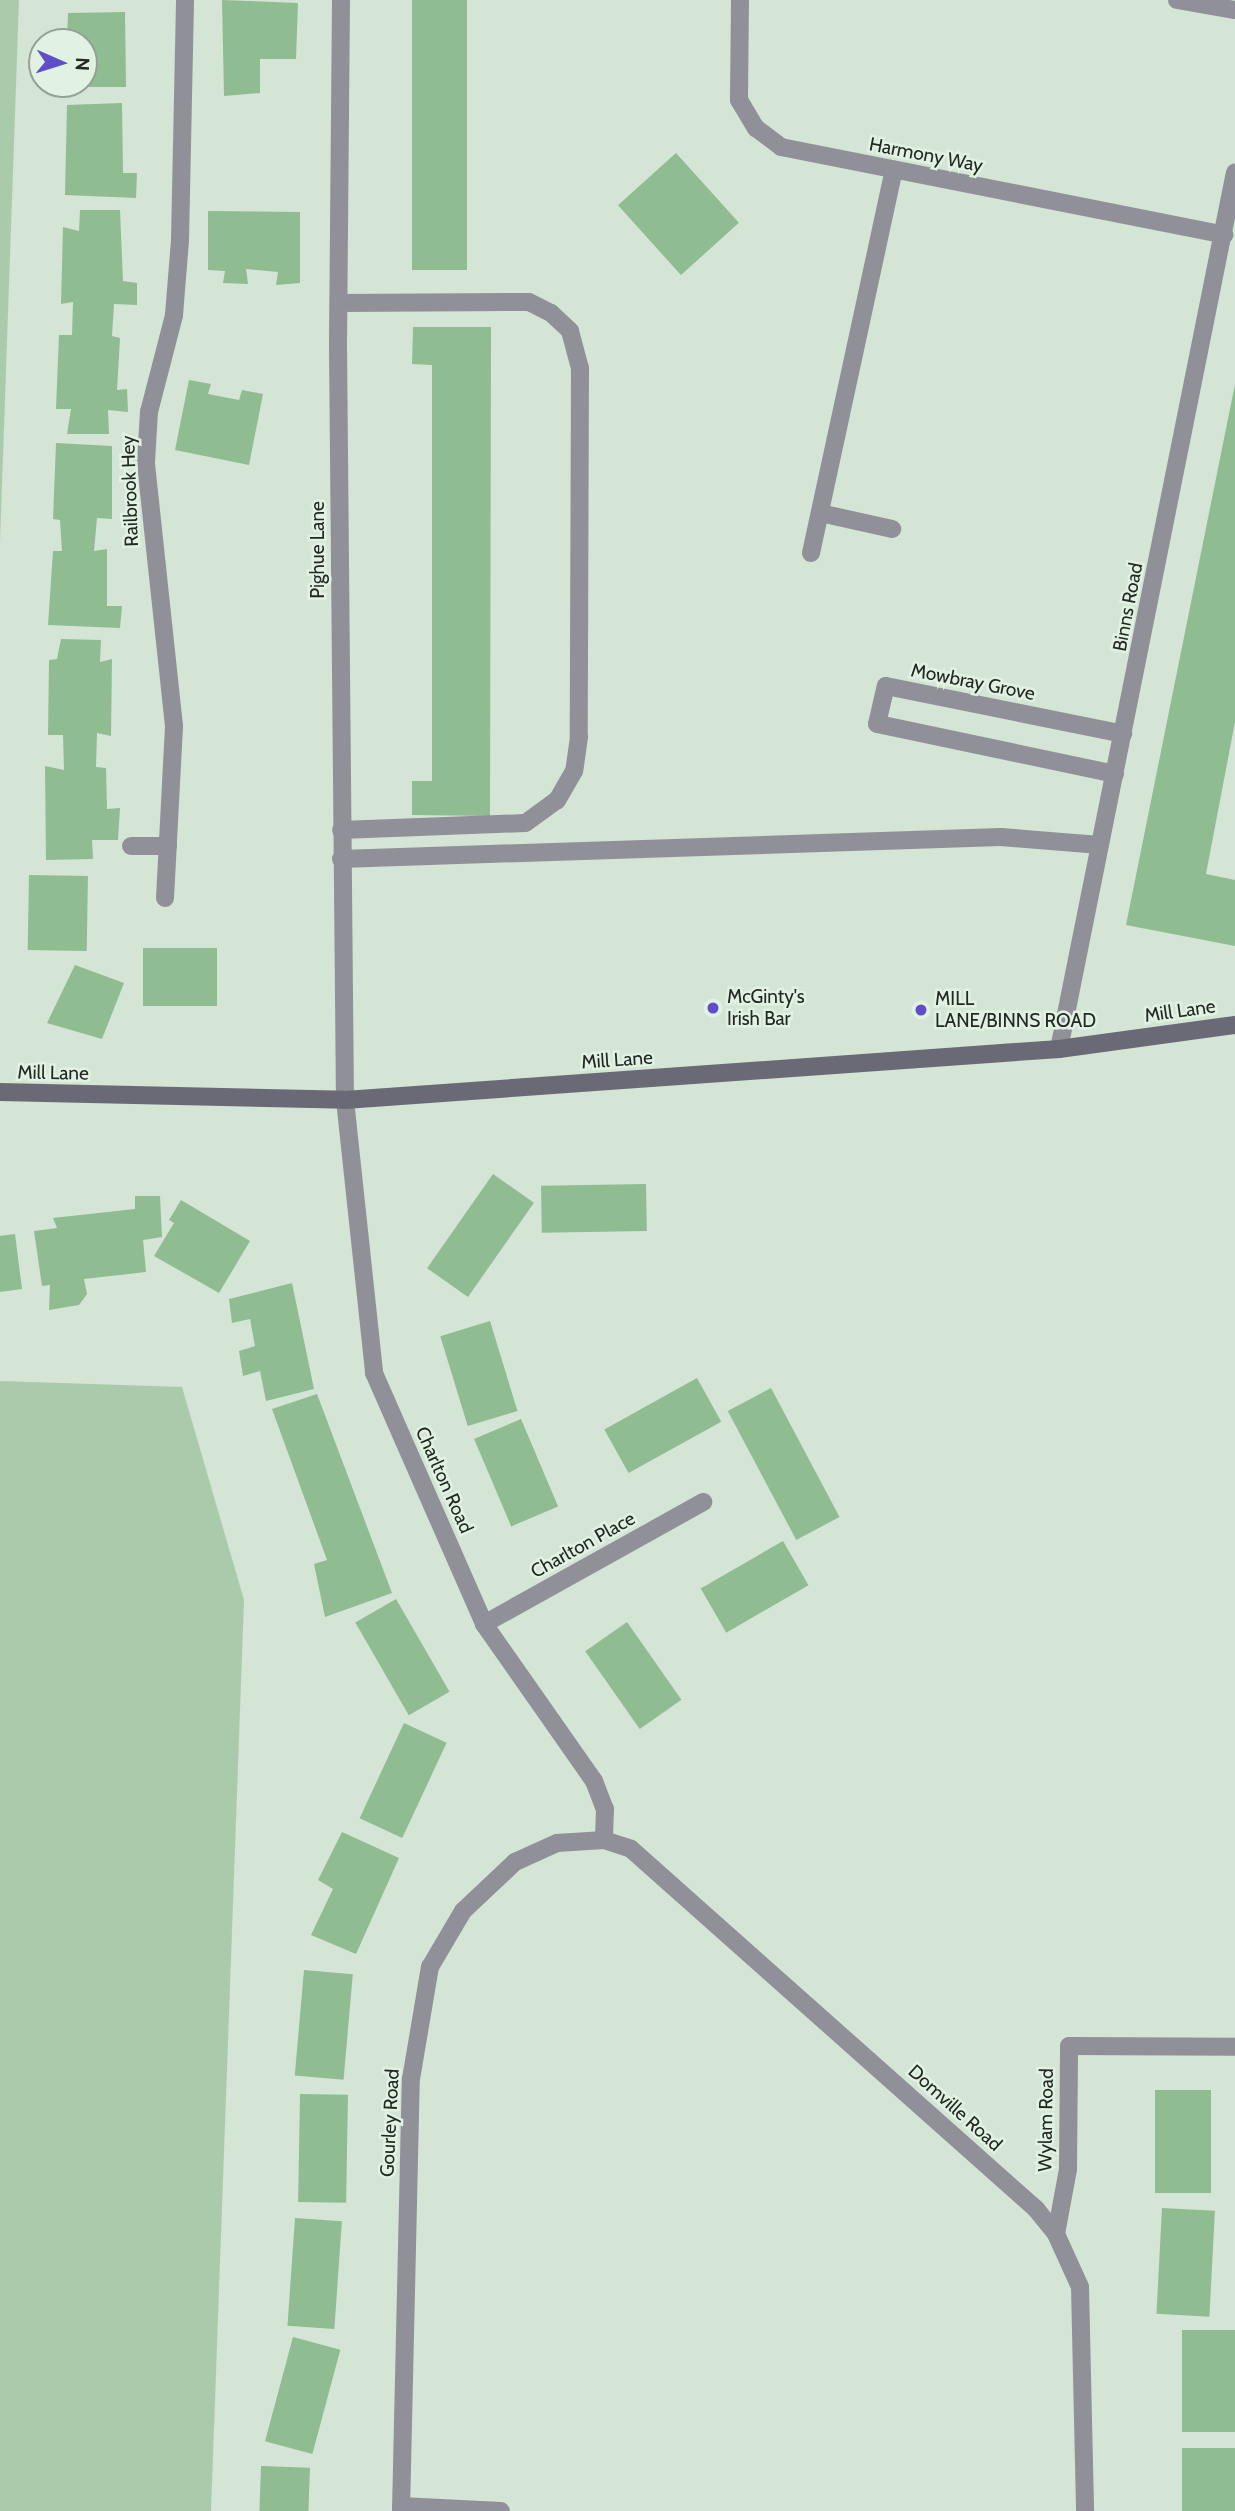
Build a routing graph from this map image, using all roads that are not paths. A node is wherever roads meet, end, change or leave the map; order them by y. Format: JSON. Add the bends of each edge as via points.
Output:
{"nodes":[{"id":1,"x":185,"y":0,"type":"edge"},
{"id":2,"x":341,"y":0,"type":"edge"},
{"id":3,"x":740,"y":0,"type":"edge"},
{"id":4,"x":1177,"y":0,"type":"edge"},
{"id":5,"x":1235,"y":10,"type":"edge"},
{"id":6,"x":894,"y":170,"type":"junction"},
{"id":7,"x":1235,"y":172,"type":"edge"},
{"id":8,"x":1224,"y":235,"type":"junction"},
{"id":9,"x":338,"y":303,"type":"junction"},
{"id":10,"x":820,"y":513,"type":"junction"},
{"id":11,"x":892,"y":529,"type":"dead end"},
{"id":12,"x":811,"y":553,"type":"dead end"},
{"id":13,"x":1123,"y":734,"type":"junction"},
{"id":14,"x":1115,"y":774,"type":"junction"},
{"id":15,"x":341,"y":830,"type":"junction"},
{"id":16,"x":1100,"y":845,"type":"junction"},
{"id":17,"x":131,"y":846,"type":"dead end"},
{"id":18,"x":168,"y":846,"type":"junction"},
{"id":19,"x":341,"y":859,"type":"junction"},
{"id":20,"x":165,"y":898,"type":"dead end"},
{"id":21,"x":1235,"y":1025,"type":"edge"},
{"id":22,"x":1059,"y":1049,"type":"junction"},
{"id":23,"x":0,"y":1092,"type":"edge"},
{"id":24,"x":345,"y":1100,"type":"junction"},
{"id":25,"x":703,"y":1502,"type":"dead end"},
{"id":26,"x":484,"y":1624,"type":"junction"},
{"id":27,"x":604,"y":1840,"type":"junction"},
{"id":28,"x":1235,"y":2047,"type":"edge"},
{"id":29,"x":1056,"y":2234,"type":"junction"},
{"id":30,"x":401,"y":2509,"type":"edge"},
{"id":31,"x":502,"y":2511,"type":"edge"},
{"id":32,"x":1084,"y":2511,"type":"edge"}],
"edges":[{"from":1,"to":18,"type":"street","name":"Railbrook Hey","via":[[174,315],[149,412],[146,461],[174,726]]},
{"from":2,"to":9,"type":"street","name":"Pighue Lane"},
{"from":3,"to":6,"type":"street","name":"Harmony Way","via":[[739,100],[756,128],[782,147]]},
{"from":4,"to":5,"type":"street"},
{"from":6,"to":8,"type":"street","name":"Harmony Way"},
{"from":6,"to":10,"type":"street"},
{"from":7,"to":8,"type":"street","name":"Binns Road"},
{"from":8,"to":13,"type":"street","name":"Binns Road"},
{"from":9,"to":15,"type":"street","name":"Pighue Lane"},
{"from":9,"to":15,"type":"street","via":[[529,302],[570,331],[580,368],[579,737],[574,771],[557,800],[525,823]]},
{"from":10,"to":11,"type":"street"},
{"from":10,"to":12,"type":"street"},
{"from":13,"to":14,"type":"street","name":"Binns Road"},
{"from":13,"to":14,"type":"street","name":"Mowbray Grove","via":[[886,686],[877,724]]},
{"from":14,"to":16,"type":"street","name":"Binns Road"},
{"from":15,"to":19,"type":"street","name":"Pighue Lane"},
{"from":16,"to":19,"type":"street","via":[[1001,837]]},
{"from":16,"to":22,"type":"street","name":"Binns Road"},
{"from":17,"to":18,"type":"street"},
{"from":18,"to":20,"type":"street","name":"Railbrook Hey"},
{"from":19,"to":24,"type":"street","name":"Pighue Lane"},
{"from":21,"to":22,"type":"street","name":"Mill Lane"},
{"from":22,"to":24,"type":"street","name":"Mill Lane"},
{"from":23,"to":24,"type":"street","name":"Mill Lane"},
{"from":24,"to":26,"type":"street","name":"Charlton Road","via":[[374,1373]]},
{"from":25,"to":26,"type":"street","name":"Charlton Place"},
{"from":26,"to":27,"type":"street","name":"Charlton Road","via":[[594,1781],[605,1809]]},
{"from":27,"to":29,"type":"street","name":"Domville Road","via":[[631,1849],[1036,2209]]},
{"from":27,"to":30,"type":"street","name":"Gourley Road","via":[[557,1843],[515,1861],[463,1911],[430,1967],[411,2079]]},
{"from":28,"to":29,"type":"street","name":"Wylam Road","via":[[1069,2046],[1068,2169]]},
{"from":29,"to":32,"type":"street","name":"Domville Road","via":[[1080,2287]]},
{"from":30,"to":31,"type":"street"}]}
